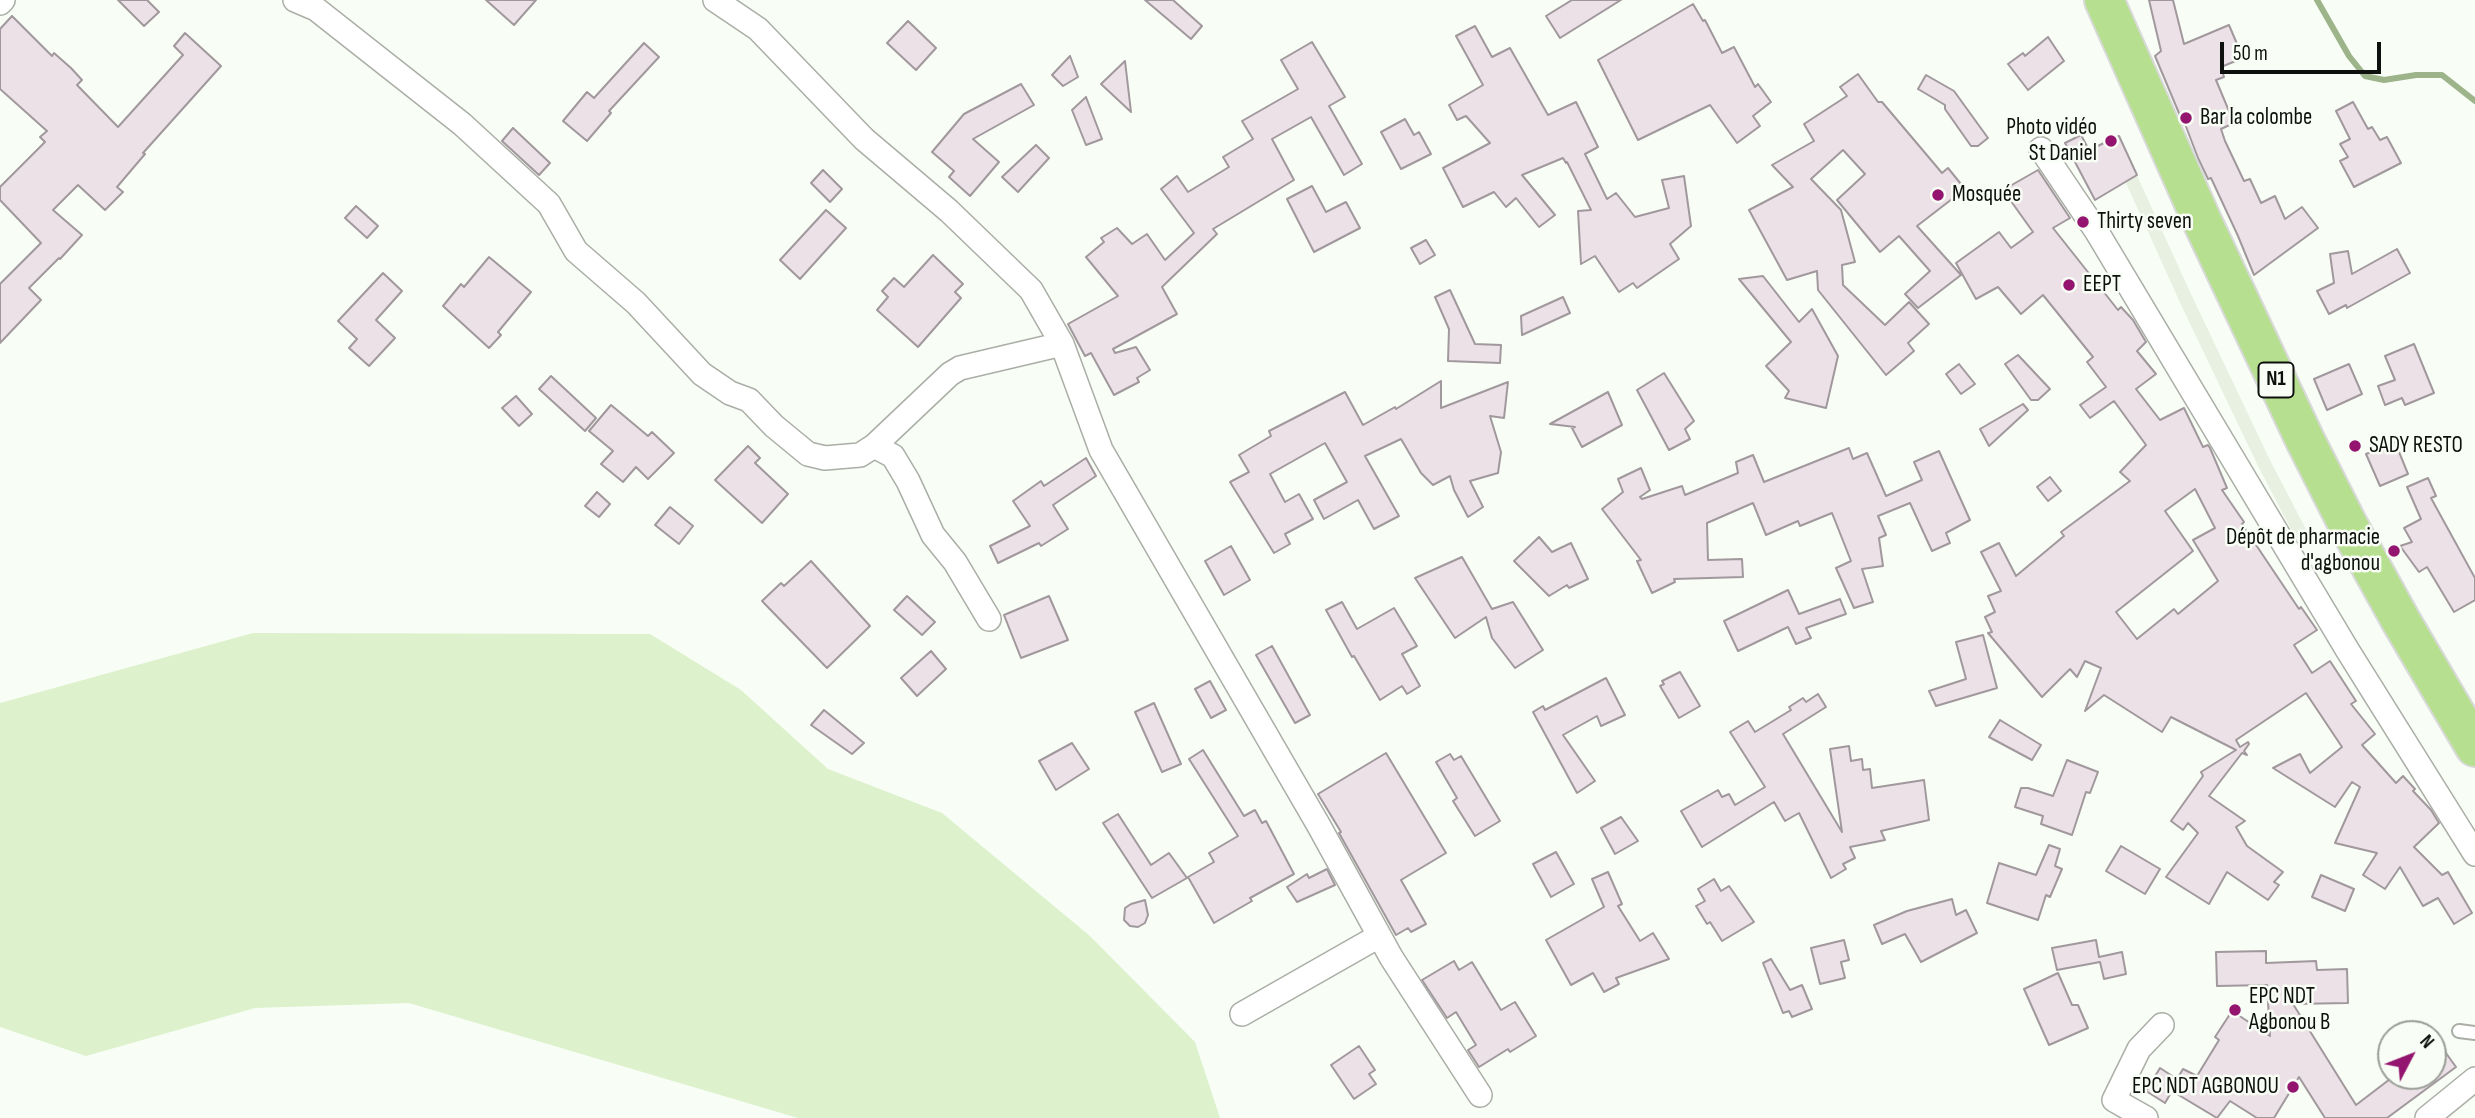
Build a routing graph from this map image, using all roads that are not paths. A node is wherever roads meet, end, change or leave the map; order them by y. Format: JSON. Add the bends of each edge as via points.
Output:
{"nodes":[{"id":1,"x":295,"y":0,"type":"edge"},
{"id":2,"x":715,"y":0,"type":"edge"},
{"id":3,"x":2104,"y":0,"type":"edge"},
{"id":4,"x":2041,"y":149,"type":"dead end"},
{"id":5,"x":1062,"y":344,"type":"junction"},
{"id":6,"x":874,"y":446,"type":"junction"},
{"id":7,"x":989,"y":619,"type":"dead end"},
{"id":8,"x":2475,"y":747,"type":"edge"},
{"id":9,"x":2475,"y":854,"type":"edge"},
{"id":10,"x":1379,"y":936,"type":"junction"},
{"id":11,"x":1242,"y":1014,"type":"dead end"},
{"id":12,"x":2162,"y":1026,"type":"dead end"},
{"id":13,"x":2459,"y":1031,"type":"dead end"},
{"id":14,"x":2475,"y":1033,"type":"edge"},
{"id":15,"x":2475,"y":1079,"type":"edge"},
{"id":16,"x":1480,"y":1095,"type":"dead end"},
{"id":17,"x":2146,"y":1118,"type":"edge"},
{"id":18,"x":2427,"y":1118,"type":"edge"}],
"edges":[{"from":1,"to":6,"type":"street","via":[[316,9],[462,124],[549,204],[576,251],[636,303],[702,374],[749,400],[808,454],[843,458]]},
{"from":2,"to":5,"type":"street","via":[[758,29],[864,139],[949,211],[1031,290]]},
{"from":3,"to":8,"type":"highway","number":"N1","via":[[2305,440],[2401,621]]},
{"from":4,"to":9,"type":"street","via":[[2092,224]]},
{"from":5,"to":6,"type":"street","via":[[950,374]]},
{"from":5,"to":10,"type":"street","via":[[1101,450]]},
{"from":6,"to":7,"type":"street","via":[[893,456],[933,536],[955,562]]},
{"from":10,"to":11,"type":"street"},
{"from":10,"to":16,"type":"street"},
{"from":12,"to":17,"type":"street","via":[[2139,1049],[2115,1100]]},
{"from":13,"to":14,"type":"lane"},
{"from":15,"to":18,"type":"street"}]}
